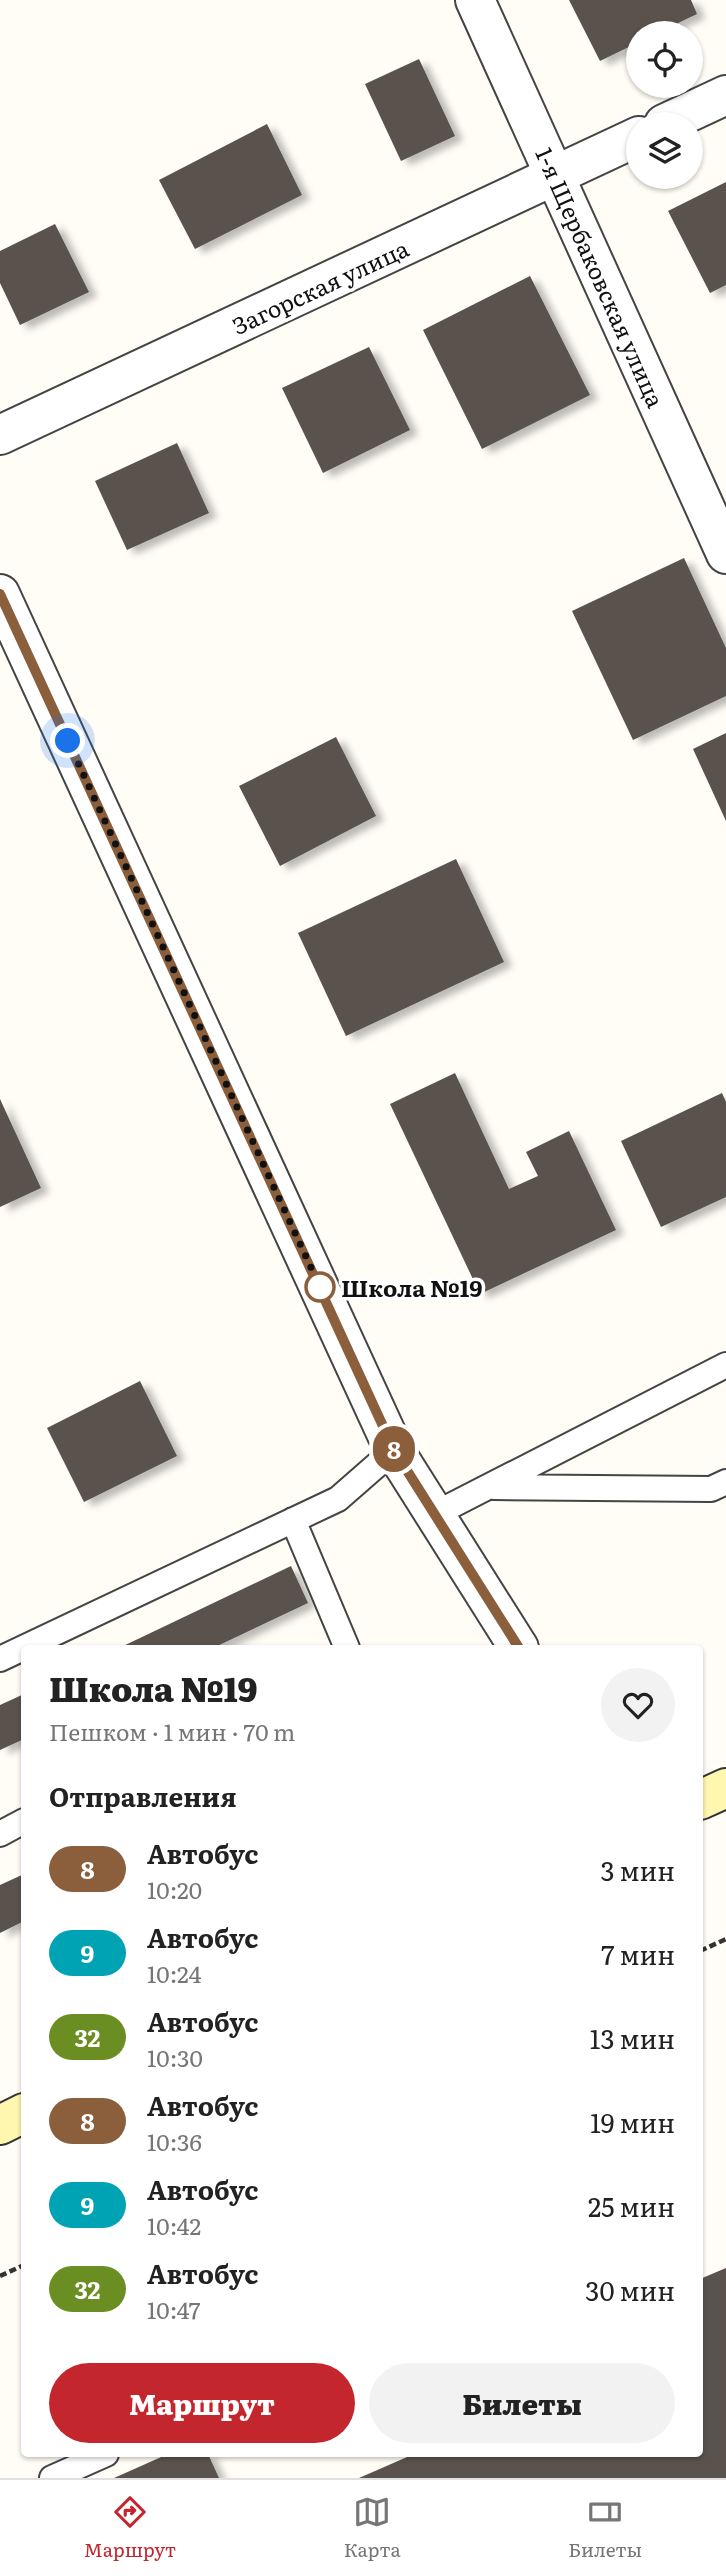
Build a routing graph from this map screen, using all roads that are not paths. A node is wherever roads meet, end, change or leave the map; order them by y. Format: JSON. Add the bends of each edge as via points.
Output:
{"nodes":[{"id":1,"x":475,"y":0,"type":"edge"},
{"id":2,"x":726,"y":95,"type":"edge"},
{"id":3,"x":690,"y":112,"type":"edge"},
{"id":4,"x":626,"y":142,"type":"edge"},
{"id":5,"x":555,"y":176,"type":"junction"},
{"id":6,"x":0,"y":435,"type":"edge"},
{"id":7,"x":726,"y":554,"type":"edge"},
{"id":8,"x":0,"y":594,"type":"edge"},
{"id":9,"x":726,"y":1365,"type":"edge"},
{"id":10,"x":394,"y":1450,"type":"junction"},
{"id":11,"x":726,"y":1482,"type":"edge"},
{"id":12,"x":491,"y":1487,"type":"junction"},
{"id":13,"x":435,"y":1514,"type":"junction"},
{"id":14,"x":293,"y":1520,"type":"junction"},
{"id":15,"x":31,"y":1645,"type":"edge"},
{"id":16,"x":346,"y":1645,"type":"edge"},
{"id":17,"x":517,"y":1645,"type":"edge"},
{"id":18,"x":21,"y":1650,"type":"edge"},
{"id":19,"x":0,"y":1660,"type":"edge"},
{"id":20,"x":726,"y":1788,"type":"edge"},
{"id":21,"x":703,"y":1799,"type":"edge"},
{"id":22,"x":21,"y":1823,"type":"edge"},
{"id":23,"x":0,"y":1834,"type":"edge"},
{"id":24,"x":21,"y":2114,"type":"edge"},
{"id":25,"x":0,"y":2125,"type":"edge"},
{"id":26,"x":99,"y":2457,"type":"edge"},
{"id":27,"x":52,"y":2478,"type":"edge"}],
"edges":[{"from":1,"to":5,"type":"street","name":"1-я Щербаковская улица"},
{"from":2,"to":3,"type":"street"},
{"from":4,"to":5,"type":"street","name":"Загорская улица"},
{"from":5,"to":6,"type":"street","name":"Загорская улица"},
{"from":5,"to":7,"type":"street","name":"1-я Щербаковская улица"},
{"from":8,"to":10,"type":"street"},
{"from":9,"to":12,"type":"lane"},
{"from":10,"to":13,"type":"street"},
{"from":10,"to":14,"type":"lane","via":[[338,1499]]},
{"from":11,"to":12,"type":"lane","via":[[711,1489]]},
{"from":12,"to":13,"type":"lane"},
{"from":13,"to":17,"type":"street"},
{"from":14,"to":15,"type":"lane"},
{"from":14,"to":16,"type":"lane"},
{"from":18,"to":19,"type":"lane"},
{"from":20,"to":21,"type":"main road"},
{"from":22,"to":23,"type":"lane"},
{"from":24,"to":25,"type":"main road"},
{"from":26,"to":27,"type":"lane"}]}
